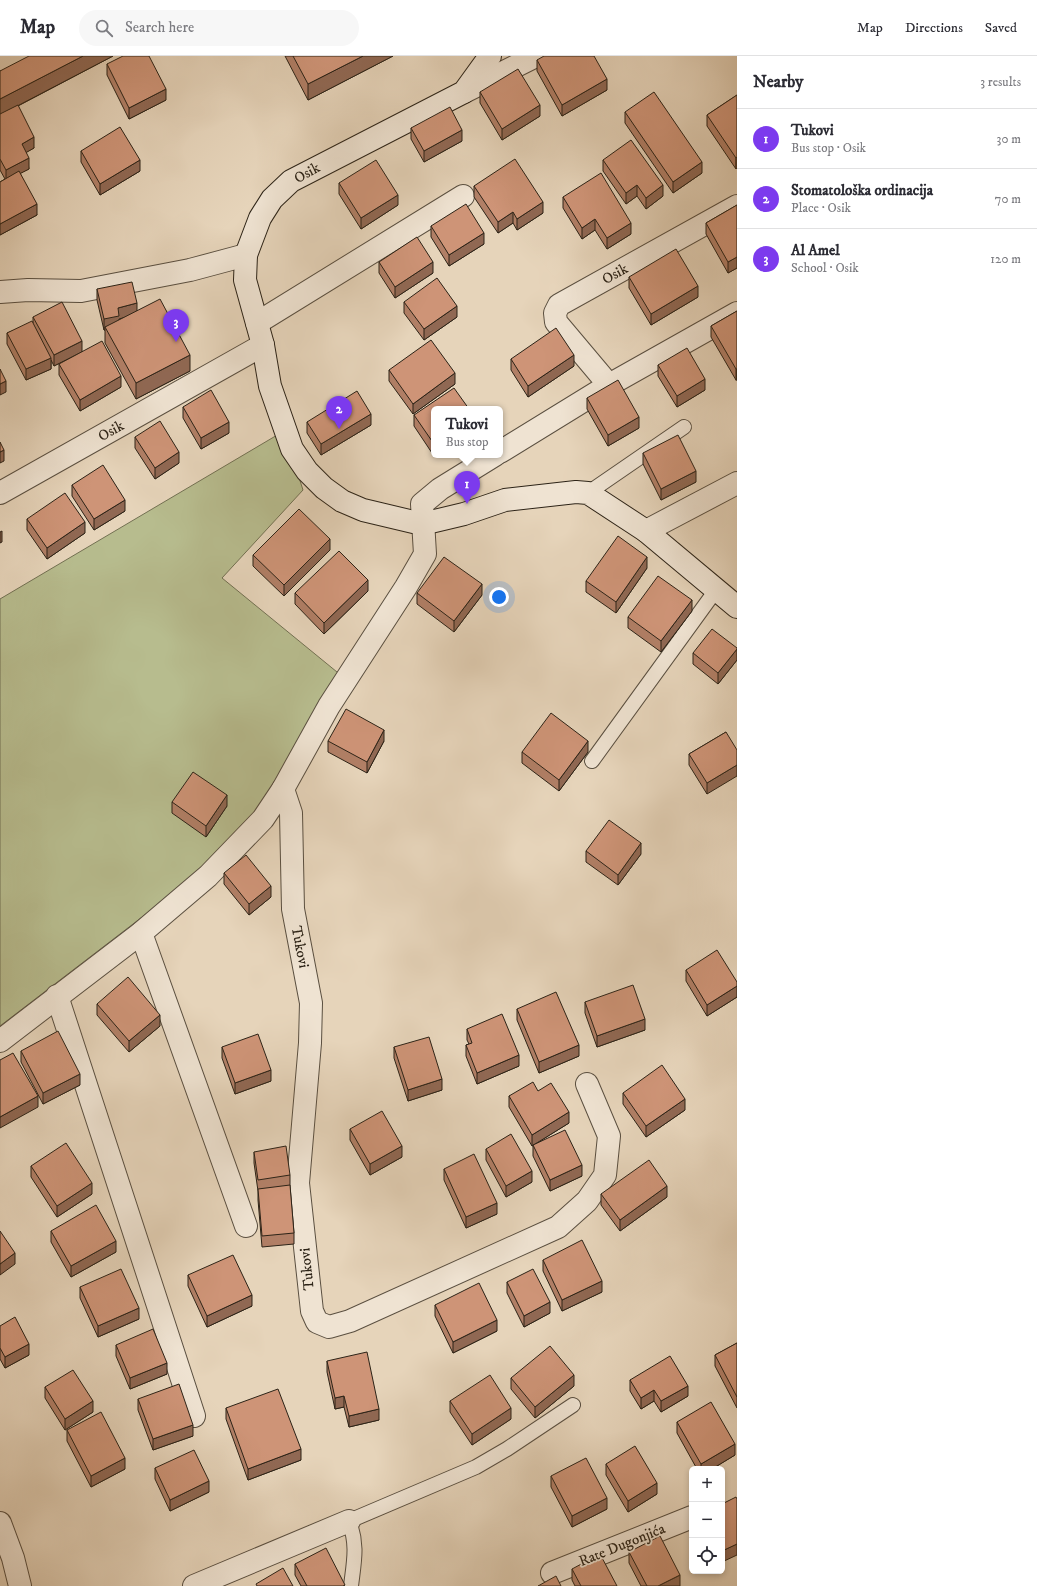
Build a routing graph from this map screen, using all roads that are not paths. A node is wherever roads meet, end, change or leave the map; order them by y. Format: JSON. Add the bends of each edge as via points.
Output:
{"nodes":[{"id":1,"x":490,"y":56,"type":"edge"},
{"id":2,"x":536,"y":56,"type":"edge"},
{"id":3,"x":464,"y":92,"type":"junction"},
{"id":4,"x":463,"y":196,"type":"dead end"},
{"id":5,"x":737,"y":206,"type":"edge"},
{"id":6,"x":246,"y":255,"type":"junction"},
{"id":7,"x":0,"y":292,"type":"edge"},
{"id":8,"x":737,"y":313,"type":"edge"},
{"id":9,"x":257,"y":323,"type":"junction"},
{"id":10,"x":263,"y":345,"type":"junction"},
{"id":11,"x":609,"y":385,"type":"junction"},
{"id":12,"x":684,"y":427,"type":"dead end"},
{"id":13,"x":503,"y":450,"type":"edge"},
{"id":14,"x":490,"y":458,"type":"edge"},
{"id":15,"x":737,"y":483,"type":"edge"},
{"id":16,"x":0,"y":493,"type":"edge"},
{"id":17,"x":588,"y":493,"type":"junction"},
{"id":18,"x":422,"y":524,"type":"junction"},
{"id":19,"x":646,"y":531,"type":"junction"},
{"id":20,"x":716,"y":590,"type":"junction"},
{"id":21,"x":737,"y":607,"type":"edge"},
{"id":22,"x":592,"y":760,"type":"dead end"},
{"id":23,"x":283,"y":789,"type":"junction"},
{"id":24,"x":141,"y":933,"type":"junction"},
{"id":25,"x":58,"y":996,"type":"junction"},
{"id":26,"x":0,"y":1041,"type":"edge"},
{"id":27,"x":587,"y":1084,"type":"dead end"},
{"id":28,"x":246,"y":1226,"type":"dead end"},
{"id":29,"x":573,"y":1405,"type":"dead end"},
{"id":30,"x":194,"y":1416,"type":"dead end"},
{"id":31,"x":689,"y":1518,"type":"edge"},
{"id":32,"x":349,"y":1521,"type":"junction"},
{"id":33,"x":0,"y":1523,"type":"edge"},
{"id":34,"x":552,"y":1573,"type":"dead end"},
{"id":35,"x":20,"y":1586,"type":"edge"},
{"id":36,"x":194,"y":1586,"type":"edge"},
{"id":37,"x":351,"y":1586,"type":"edge"}],
"edges":[{"from":1,"to":3,"type":"street","name":"Osik"},
{"from":2,"to":3,"type":"street","name":"Osik"},
{"from":3,"to":6,"type":"street","name":"Osik","via":[[291,181],[272,199],[260,218]]},
{"from":4,"to":9,"type":"street"},
{"from":5,"to":11,"type":"street","name":"Osik","via":[[559,305],[555,313],[556,322]]},
{"from":6,"to":7,"type":"street","via":[[190,270],[81,291]]},
{"from":6,"to":9,"type":"street","name":"Osik","via":[[245,280]]},
{"from":8,"to":11,"type":"street"},
{"from":9,"to":10,"type":"street","name":"Osik"},
{"from":10,"to":16,"type":"street","name":"Osik"},
{"from":10,"to":18,"type":"street","name":"Osik","via":[[270,386],[292,449],[307,471],[342,501],[363,510]]},
{"from":11,"to":13,"type":"street"},
{"from":12,"to":17,"type":"lane"},
{"from":14,"to":18,"type":"street","via":[[440,488],[422,504]]},
{"from":15,"to":19,"type":"street"},
{"from":17,"to":18,"type":"street","name":"Osik","via":[[576,492],[505,500],[464,514]]},
{"from":17,"to":19,"type":"street"},
{"from":18,"to":23,"type":"street","via":[[425,554],[329,706]]},
{"from":19,"to":20,"type":"street"},
{"from":20,"to":21,"type":"street"},
{"from":20,"to":22,"type":"lane"},
{"from":23,"to":24,"type":"street","via":[[263,819],[208,876]]},
{"from":23,"to":27,"type":"street","name":"Tukovi","via":[[291,813],[293,909],[311,1004],[298,1183],[312,1311],[317,1322],[329,1327],[357,1318],[558,1227],[587,1202],[605,1175],[609,1136]]},
{"from":24,"to":25,"type":"street"},
{"from":24,"to":28,"type":"street"},
{"from":25,"to":26,"type":"street"},
{"from":25,"to":30,"type":"street"},
{"from":29,"to":32,"type":"lane","via":[[476,1467]]},
{"from":31,"to":34,"type":"street","name":"Rate Dugonjića"},
{"from":32,"to":36,"type":"street"},
{"from":32,"to":37,"type":"lane","via":[[354,1535],[355,1551]]},
{"from":33,"to":35,"type":"street"}]}
